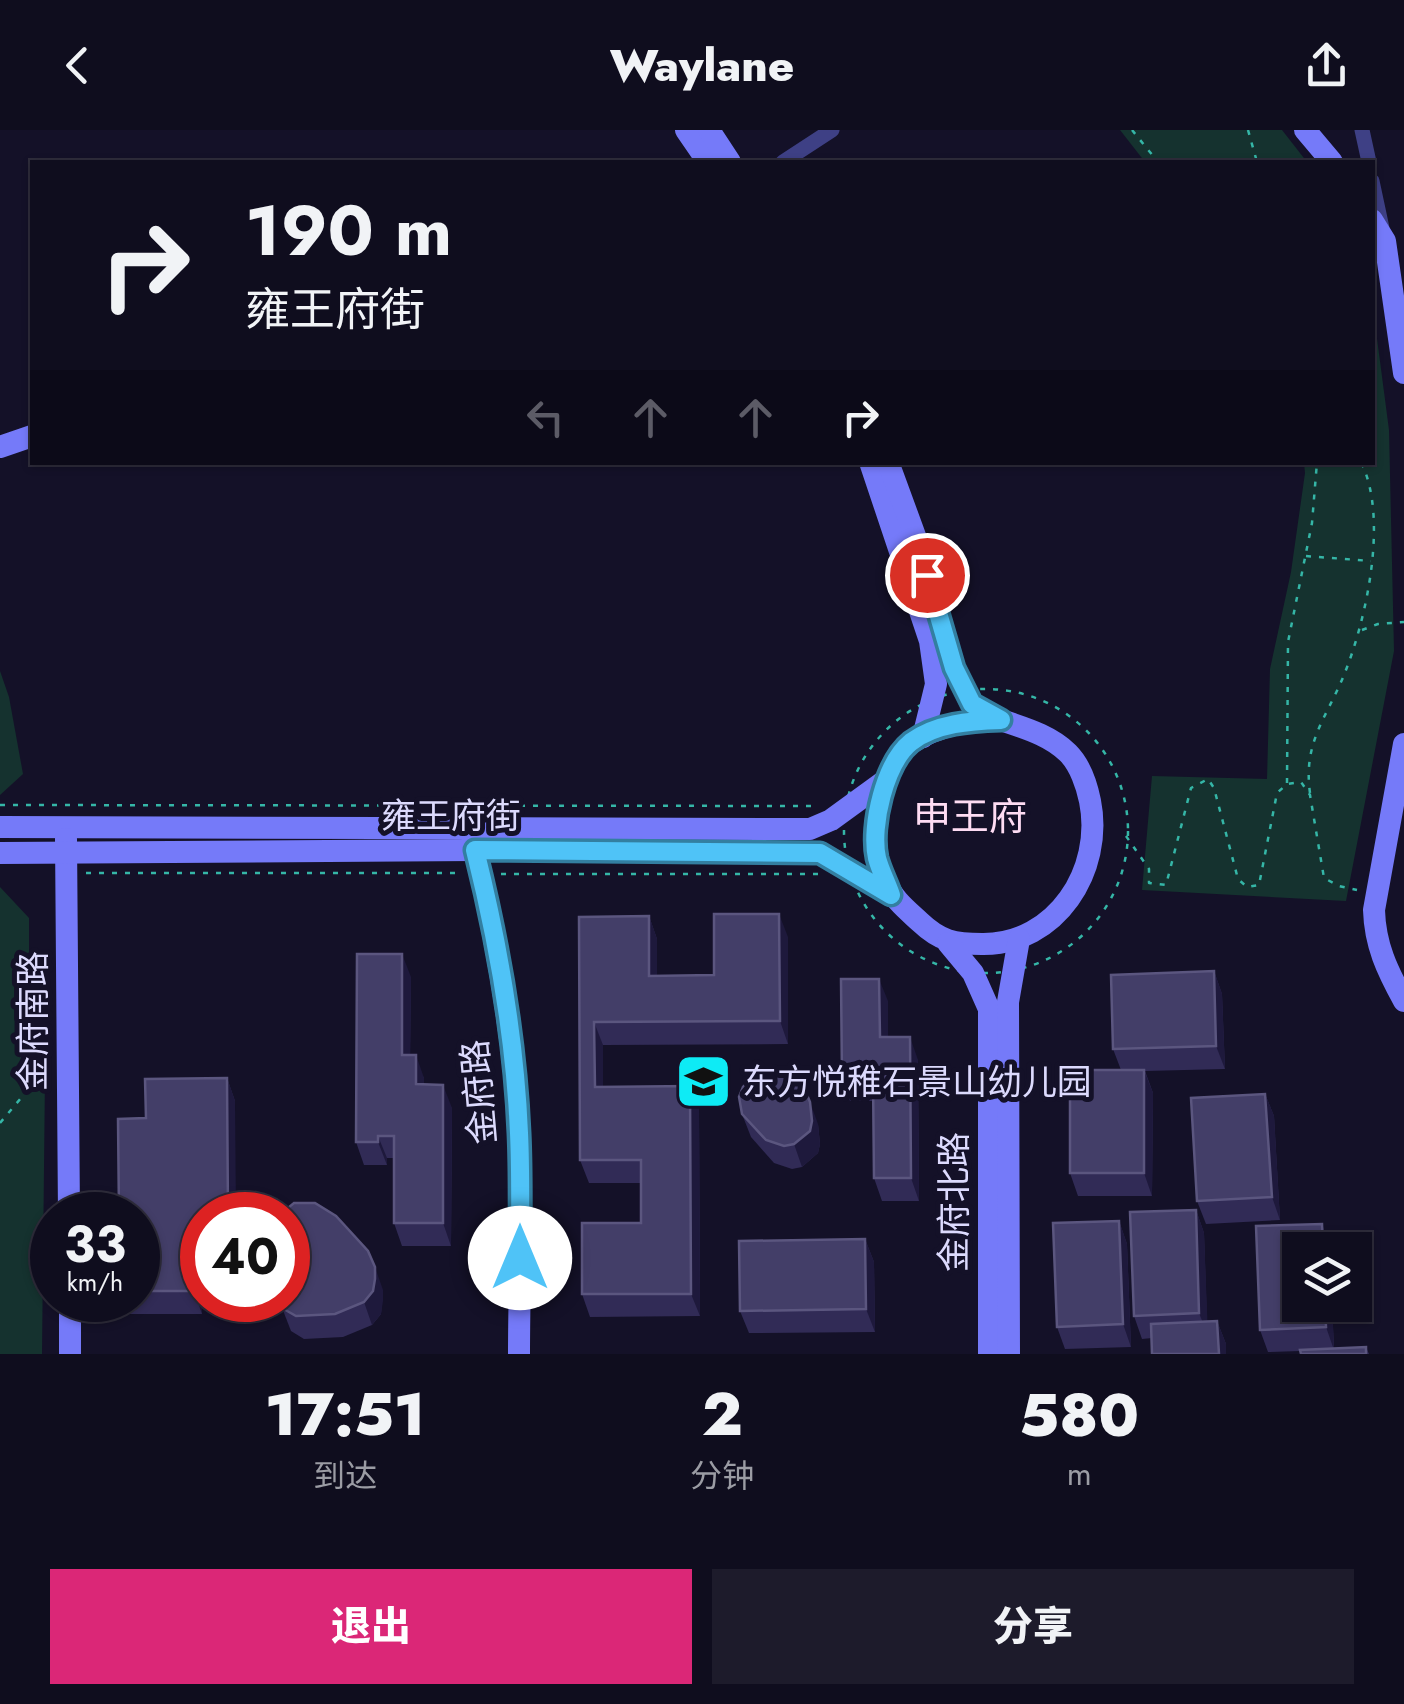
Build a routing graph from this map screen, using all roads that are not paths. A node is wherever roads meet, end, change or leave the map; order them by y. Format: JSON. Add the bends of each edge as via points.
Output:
{"nodes":[{"id":1,"x":686,"y":130,"type":"edge"},
{"id":2,"x":709,"y":130,"type":"edge"},
{"id":3,"x":832,"y":130,"type":"edge"},
{"id":4,"x":1305,"y":130,"type":"edge"},
{"id":5,"x":1362,"y":130,"type":"edge"},
{"id":6,"x":707,"y":160,"type":"edge"},
{"id":7,"x":729,"y":160,"type":"edge"},
{"id":8,"x":786,"y":160,"type":"edge"},
{"id":9,"x":1330,"y":160,"type":"edge"},
{"id":10,"x":1369,"y":160,"type":"edge"},
{"id":11,"x":1375,"y":196,"type":"edge"},
{"id":12,"x":1375,"y":226,"type":"edge"},
{"id":13,"x":1384,"y":242,"type":"junction"},
{"id":14,"x":1404,"y":374,"type":"edge"},
{"id":15,"x":30,"y":437,"type":"edge"},
{"id":16,"x":0,"y":447,"type":"edge"},
{"id":17,"x":871,"y":465,"type":"edge"},
{"id":18,"x":889,"y":465,"type":"edge"},
{"id":19,"x":1001,"y":720,"type":"junction"},
{"id":20,"x":923,"y":737,"type":"junction"},
{"id":21,"x":1404,"y":744,"type":"edge"},
{"id":22,"x":886,"y":780,"type":"junction"},
{"id":23,"x":0,"y":826,"type":"edge"},
{"id":24,"x":66,"y":826,"type":"junction"},
{"id":25,"x":475,"y":850,"type":"junction"},
{"id":26,"x":0,"y":853,"type":"edge"},
{"id":27,"x":66,"y":862,"type":"junction"},
{"id":28,"x":891,"y":895,"type":"junction"},
{"id":29,"x":1018,"y":939,"type":"junction"},
{"id":30,"x":948,"y":943,"type":"junction"},
{"id":31,"x":1404,"y":1000,"type":"edge"},
{"id":32,"x":69,"y":1192,"type":"edge"},
{"id":33,"x":70,"y":1322,"type":"edge"},
{"id":34,"x":70,"y":1354,"type":"edge"},
{"id":35,"x":519,"y":1354,"type":"edge"},
{"id":36,"x":989,"y":1354,"type":"edge"},
{"id":37,"x":1009,"y":1354,"type":"edge"}],
"edges":[{"from":1,"to":6,"type":"main road"},
{"from":2,"to":7,"type":"main road"},
{"from":3,"to":8,"type":"street"},
{"from":4,"to":9,"type":"main road"},
{"from":5,"to":10,"type":"street"},
{"from":11,"to":13,"type":"street"},
{"from":12,"to":13,"type":"main road"},
{"from":13,"to":14,"type":"main road"},
{"from":15,"to":16,"type":"main road"},
{"from":17,"to":20,"type":"main road","via":[[930,641],[936,684]]},
{"from":18,"to":19,"type":"main road","via":[[954,668],[972,704]]},
{"from":19,"to":20,"type":"main road","via":[[960,722]]},
{"from":19,"to":29,"type":"main road","via":[[1051,740],[1071,756],[1088,788],[1094,820],[1092,850],[1074,895]]},
{"from":20,"to":22,"type":"main road","via":[[910,743]]},
{"from":21,"to":31,"type":"main road","via":[[1376,893],[1375,936]]},
{"from":22,"to":25,"type":"main road","name":"雍王府街","via":[[810,829]]},
{"from":22,"to":28,"type":"main road","via":[[876,856]]},
{"from":23,"to":24,"type":"main road","name":"雍王府街"},
{"from":24,"to":25,"type":"main road","name":"雍王府街"},
{"from":24,"to":27,"type":"main road","name":"金府南路"},
{"from":25,"to":27,"type":"main road","name":"雍王府街"},
{"from":25,"to":28,"type":"main road","name":"雍王府街","via":[[820,853],[843,875]]},
{"from":25,"to":35,"type":"main road","name":"金府路","via":[[506,1003],[519,1133]]},
{"from":26,"to":27,"type":"main road","name":"雍王府街"},
{"from":27,"to":32,"type":"main road","name":"金府南路"},
{"from":28,"to":30,"type":"main road"},
{"from":29,"to":30,"type":"main road"},
{"from":29,"to":37,"type":"main road","name":"金府北路","via":[[1008,1002]]},
{"from":30,"to":36,"type":"main road","name":"金府北路","via":[[989,1009]]},
{"from":33,"to":34,"type":"main road"}]}
